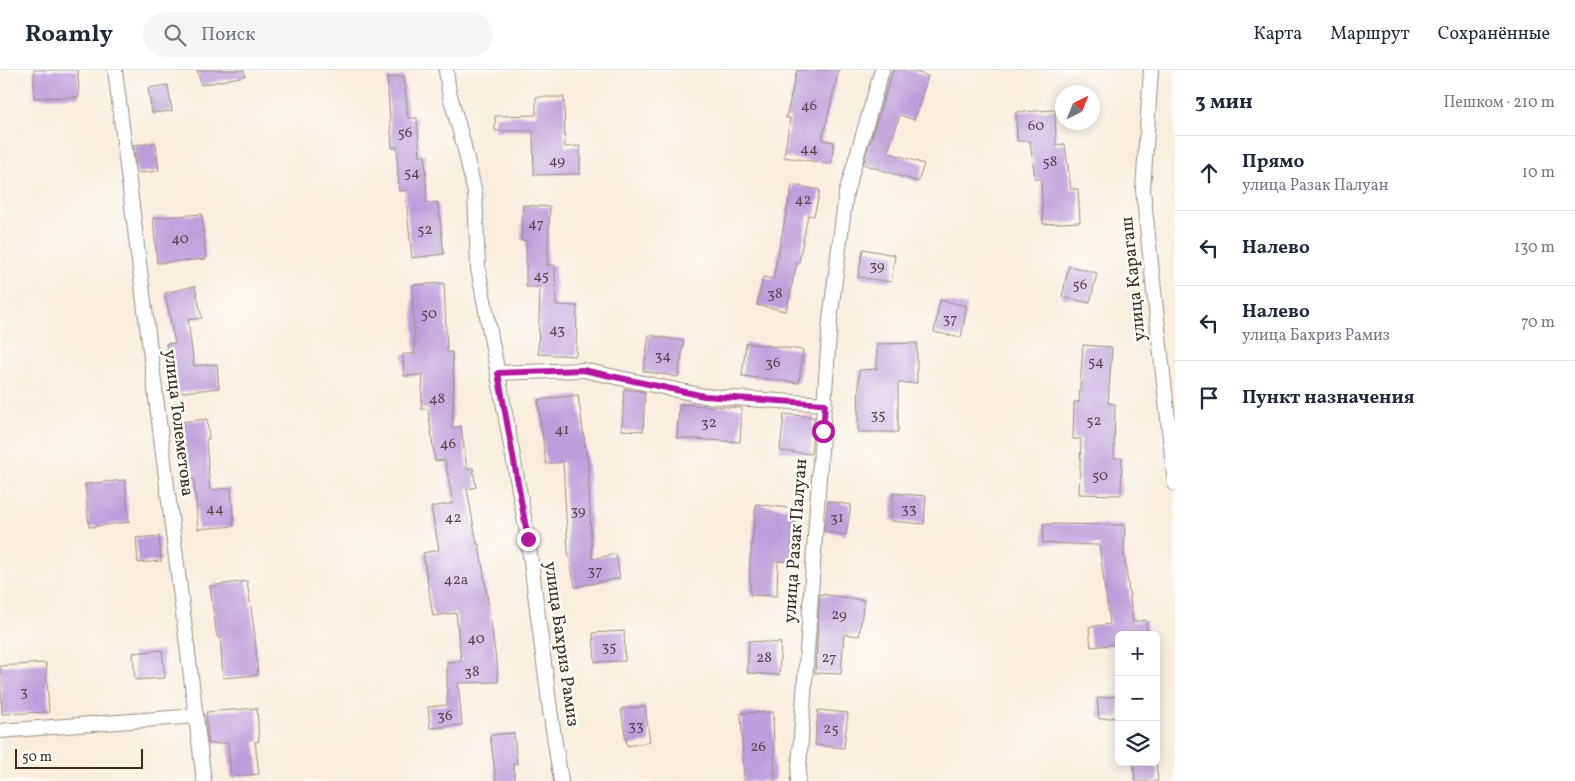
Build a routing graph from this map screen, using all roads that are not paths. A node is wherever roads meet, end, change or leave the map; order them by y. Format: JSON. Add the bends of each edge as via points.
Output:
{"nodes":[{"id":1,"x":115,"y":70,"type":"edge"},
{"id":2,"x":446,"y":70,"type":"edge"},
{"id":3,"x":882,"y":70,"type":"edge"},
{"id":4,"x":1151,"y":70,"type":"edge"},
{"id":5,"x":498,"y":373,"type":"junction"},
{"id":6,"x":825,"y":404,"type":"junction"},
{"id":7,"x":1175,"y":484,"type":"edge"},
{"id":8,"x":196,"y":716,"type":"junction"},
{"id":9,"x":0,"y":731,"type":"edge"},
{"id":10,"x":204,"y":781,"type":"edge"},
{"id":11,"x":561,"y":781,"type":"edge"},
{"id":12,"x":798,"y":781,"type":"edge"}],
"edges":[{"from":1,"to":8,"type":"street","name":"улица Толеметова"},
{"from":2,"to":5,"type":"street","name":"улица Бахриз Рамиз","via":[[475,193],[478,268]]},
{"from":3,"to":6,"type":"street","name":"улица Разак Палуан","via":[[846,193],[830,320]]},
{"from":4,"to":7,"type":"street","name":"улица Карагаш","via":[[1143,190]]},
{"from":5,"to":6,"type":"street","via":[[583,370],[704,396]]},
{"from":5,"to":11,"type":"street","name":"улица Бахриз Рамиз","via":[[528,539]]},
{"from":6,"to":12,"type":"street","name":"улица Разак Палуан"},
{"from":8,"to":9,"type":"street"},
{"from":8,"to":10,"type":"street","name":"улица Толеметова"}]}
